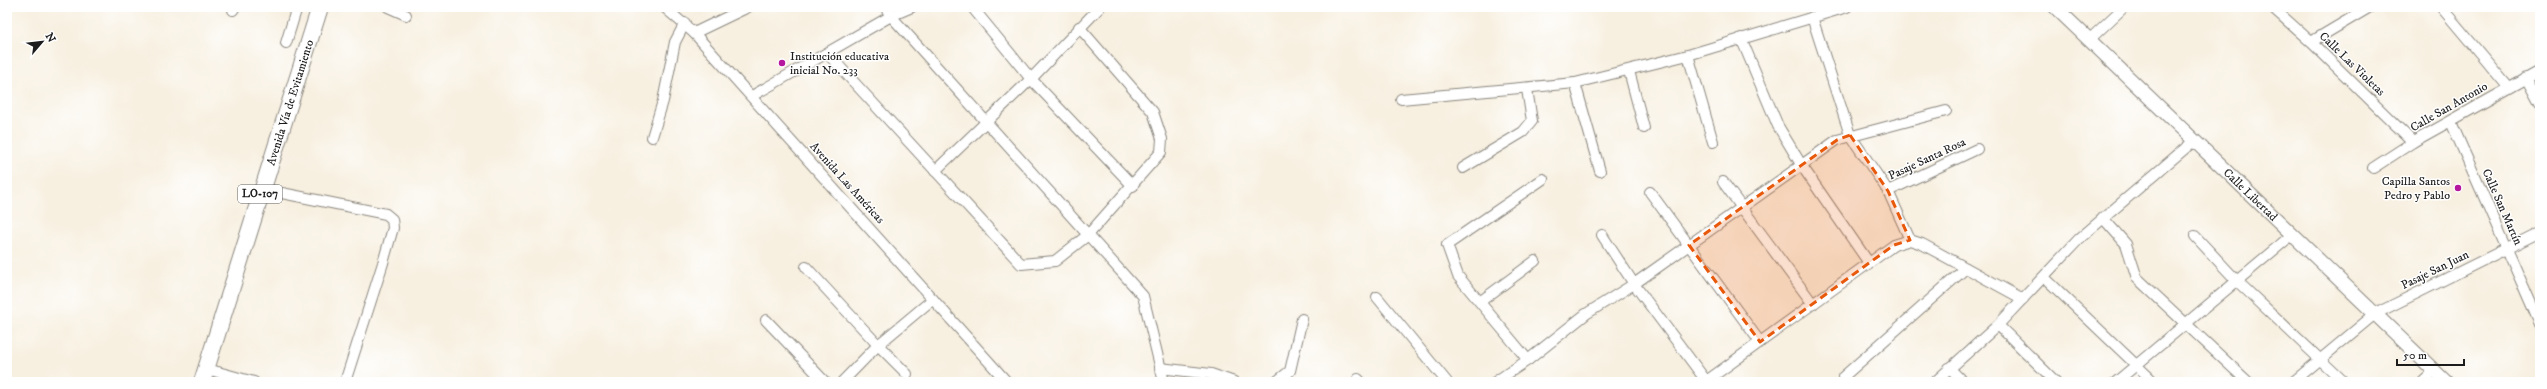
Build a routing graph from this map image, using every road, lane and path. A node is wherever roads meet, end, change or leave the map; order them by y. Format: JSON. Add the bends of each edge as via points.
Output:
{"nodes":[{"id":1,"x":296,"y":7,"type":"edge"},
{"id":2,"x":320,"y":7,"type":"edge"},
{"id":3,"x":388,"y":7,"type":"edge"},
{"id":4,"x":664,"y":7,"type":"edge"},
{"id":5,"x":748,"y":7,"type":"edge"},
{"id":6,"x":885,"y":7,"type":"edge"},
{"id":7,"x":912,"y":7,"type":"edge"},
{"id":8,"x":972,"y":7,"type":"edge"},
{"id":9,"x":1100,"y":7,"type":"edge"},
{"id":10,"x":1847,"y":7,"type":"edge"},
{"id":11,"x":2055,"y":7,"type":"edge"},
{"id":12,"x":2124,"y":7,"type":"edge"},
{"id":13,"x":2272,"y":7,"type":"edge"},
{"id":14,"x":2370,"y":7,"type":"edge"},
{"id":15,"x":2441,"y":7,"type":"edge"},
{"id":16,"x":406,"y":15,"type":"dead end"},
{"id":17,"x":891,"y":16,"type":"junction"},
{"id":18,"x":1812,"y":17,"type":"junction"},
{"id":19,"x":685,"y":23,"type":"junction"},
{"id":20,"x":1079,"y":27,"type":"junction"},
{"id":21,"x":694,"y":33,"type":"junction"},
{"id":22,"x":1741,"y":38,"type":"junction"},
{"id":23,"x":2089,"y":40,"type":"junction"},
{"id":24,"x":2311,"y":42,"type":"junction"},
{"id":25,"x":286,"y":43,"type":"dead end"},
{"id":26,"x":828,"y":54,"type":"junction"},
{"id":27,"x":1688,"y":55,"type":"junction"},
{"id":28,"x":1629,"y":71,"type":"junction"},
{"id":29,"x":2540,"y":71,"type":"edge"},
{"id":30,"x":2526,"y":78,"type":"junction"},
{"id":31,"x":1031,"y":79,"type":"junction"},
{"id":32,"x":1575,"y":83,"type":"junction"},
{"id":33,"x":2509,"y":88,"type":"junction"},
{"id":34,"x":1526,"y":89,"type":"junction"},
{"id":35,"x":752,"y":96,"type":"junction"},
{"id":36,"x":1401,"y":99,"type":"dead end"},
{"id":37,"x":2540,"y":104,"type":"edge"},
{"id":38,"x":1946,"y":111,"type":"dead end"},
{"id":39,"x":986,"y":122,"type":"junction"},
{"id":40,"x":2451,"y":122,"type":"junction"},
{"id":41,"x":1644,"y":128,"type":"dead end"},
{"id":42,"x":1850,"y":134,"type":"junction"},
{"id":43,"x":652,"y":137,"type":"dead end"},
{"id":44,"x":2195,"y":140,"type":"junction"},
{"id":45,"x":1713,"y":142,"type":"dead end"},
{"id":46,"x":2413,"y":142,"type":"junction"},
{"id":47,"x":1977,"y":149,"type":"dead end"},
{"id":48,"x":1802,"y":166,"type":"junction"},
{"id":49,"x":1463,"y":168,"type":"dead end"},
{"id":50,"x":2373,"y":168,"type":"dead end"},
{"id":51,"x":935,"y":170,"type":"junction"},
{"id":52,"x":1600,"y":171,"type":"dead end"},
{"id":53,"x":1544,"y":179,"type":"dead end"},
{"id":54,"x":1723,"y":182,"type":"dead end"},
{"id":55,"x":1133,"y":186,"type":"junction"},
{"id":56,"x":262,"y":189,"type":"junction"},
{"id":57,"x":1888,"y":191,"type":"junction"},
{"id":58,"x":1650,"y":192,"type":"dead end"},
{"id":59,"x":1741,"y":207,"type":"junction"},
{"id":60,"x":2103,"y":218,"type":"junction"},
{"id":61,"x":2540,"y":232,"type":"edge"},
{"id":62,"x":1602,"y":234,"type":"dead end"},
{"id":63,"x":2293,"y":234,"type":"junction"},
{"id":64,"x":1088,"y":235,"type":"junction"},
{"id":65,"x":2195,"y":236,"type":"dead end"},
{"id":66,"x":1910,"y":240,"type":"junction"},
{"id":67,"x":1688,"y":245,"type":"junction"},
{"id":68,"x":2507,"y":250,"type":"junction"},
{"id":69,"x":1535,"y":261,"type":"dead end"},
{"id":70,"x":1869,"y":263,"type":"junction"},
{"id":71,"x":806,"y":267,"type":"dead end"},
{"id":72,"x":1966,"y":268,"type":"junction"},
{"id":73,"x":2044,"y":277,"type":"junction"},
{"id":74,"x":2236,"y":281,"type":"junction"},
{"id":75,"x":1634,"y":284,"type":"junction"},
{"id":76,"x":1377,"y":297,"type":"dead end"},
{"id":77,"x":933,"y":299,"type":"junction"},
{"id":78,"x":2023,"y":299,"type":"junction"},
{"id":79,"x":1481,"y":301,"type":"junction"},
{"id":80,"x":1812,"y":304,"type":"junction"},
{"id":81,"x":2375,"y":314,"type":"junction"},
{"id":82,"x":1302,"y":319,"type":"dead end"},
{"id":83,"x":766,"y":320,"type":"dead end"},
{"id":84,"x":2187,"y":324,"type":"junction"},
{"id":85,"x":2540,"y":324,"type":"edge"},
{"id":86,"x":1998,"y":325,"type":"junction"},
{"id":87,"x":1760,"y":342,"type":"junction"},
{"id":88,"x":878,"y":345,"type":"junction"},
{"id":89,"x":1528,"y":360,"type":"junction"},
{"id":90,"x":2321,"y":360,"type":"junction"},
{"id":91,"x":2138,"y":366,"type":"junction"},
{"id":92,"x":1160,"y":368,"type":"junction"},
{"id":93,"x":1949,"y":368,"type":"junction"},
{"id":94,"x":2435,"y":371,"type":"junction"},
{"id":95,"x":907,"y":374,"type":"dead end"},
{"id":96,"x":204,"y":376,"type":"edge"},
{"id":97,"x":1842,"y":380,"type":"edge"},
{"id":98,"x":254,"y":382,"type":"edge"},
{"id":99,"x":345,"y":382,"type":"edge"},
{"id":100,"x":825,"y":382,"type":"edge"},
{"id":101,"x":842,"y":382,"type":"edge"},
{"id":102,"x":1007,"y":382,"type":"edge"},
{"id":103,"x":1164,"y":382,"type":"edge"},
{"id":104,"x":1234,"y":382,"type":"edge"},
{"id":105,"x":1276,"y":382,"type":"edge"},
{"id":106,"x":1447,"y":382,"type":"edge"},
{"id":107,"x":1495,"y":382,"type":"edge"},
{"id":108,"x":1706,"y":382,"type":"edge"},
{"id":109,"x":1935,"y":382,"type":"edge"},
{"id":110,"x":1963,"y":382,"type":"edge"},
{"id":111,"x":2056,"y":382,"type":"edge"},
{"id":112,"x":2116,"y":382,"type":"edge"},
{"id":113,"x":2154,"y":382,"type":"edge"},
{"id":114,"x":2248,"y":382,"type":"edge"},
{"id":115,"x":2293,"y":382,"type":"edge"},
{"id":116,"x":2344,"y":382,"type":"edge"},
{"id":117,"x":2423,"y":382,"type":"edge"},
{"id":118,"x":2446,"y":382,"type":"edge"}],
"edges":[{"from":1,"to":25,"type":"street"},
{"from":2,"to":56,"type":"main road","name":"Avenida Vía de Evitamiento","number":"LO-107"},
{"from":3,"to":16,"type":"street"},
{"from":4,"to":19,"type":"street","name":"Avenida Las Américas"},
{"from":5,"to":21,"type":"street"},
{"from":6,"to":17,"type":"street"},
{"from":7,"to":17,"type":"street"},
{"from":8,"to":31,"type":"street"},
{"from":9,"to":20,"type":"street"},
{"from":10,"to":18,"type":"street"},
{"from":11,"to":23,"type":"street","name":"Calle Libertad"},
{"from":12,"to":23,"type":"street"},
{"from":13,"to":24,"type":"street","name":"Calle Las Violetas"},
{"from":14,"to":24,"type":"street"},
{"from":15,"to":33,"type":"street"},
{"from":17,"to":26,"type":"street"},
{"from":17,"to":39,"type":"street"},
{"from":18,"to":22,"type":"street"},
{"from":18,"to":42,"type":"street"},
{"from":19,"to":21,"type":"street","name":"Avenida Las Américas"},
{"from":19,"to":43,"type":"street","via":[[675,42],[663,101]]},
{"from":20,"to":31,"type":"street"},
{"from":20,"to":55,"type":"street","via":[[1156,118],[1162,139],[1161,152]]},
{"from":21,"to":35,"type":"street","name":"Avenida Las Américas"},
{"from":22,"to":27,"type":"street"},
{"from":22,"to":48,"type":"street","via":[[1778,126]]},
{"from":23,"to":44,"type":"street","name":"Calle Libertad"},
{"from":24,"to":46,"type":"street","name":"Calle Las Violetas"},
{"from":26,"to":35,"type":"street"},
{"from":26,"to":51,"type":"street"},
{"from":27,"to":28,"type":"street"},
{"from":27,"to":45,"type":"street"},
{"from":28,"to":32,"type":"street"},
{"from":28,"to":41,"type":"street"},
{"from":29,"to":30,"type":"street","name":"Calle San Antonio"},
{"from":30,"to":33,"type":"street","name":"Calle San Antonio"},
{"from":30,"to":37,"type":"street"},
{"from":31,"to":39,"type":"street"},
{"from":31,"to":55,"type":"street"},
{"from":32,"to":34,"type":"street"},
{"from":32,"to":52,"type":"street"},
{"from":33,"to":40,"type":"street","name":"Calle San Antonio"},
{"from":34,"to":36,"type":"street"},
{"from":34,"to":49,"type":"street","via":[[1532,120],[1523,132]]},
{"from":35,"to":77,"type":"street","name":"Avenida Las Américas"},
{"from":38,"to":42,"type":"street"},
{"from":39,"to":51,"type":"street"},
{"from":39,"to":64,"type":"street"},
{"from":40,"to":46,"type":"street","name":"Calle San Antonio"},
{"from":40,"to":68,"type":"street","name":"Calle San Martín"},
{"from":42,"to":48,"type":"street","via":[[1837,140]]},
{"from":42,"to":57,"type":"street"},
{"from":44,"to":60,"type":"street"},
{"from":44,"to":63,"type":"street","name":"Calle Libertad"},
{"from":46,"to":50,"type":"street","name":"Calle San Antonio"},
{"from":47,"to":57,"type":"street","name":"Pasaje Santa Rosa"},
{"from":48,"to":59,"type":"street"},
{"from":48,"to":70,"type":"street"},
{"from":51,"to":64,"type":"street","via":[[1021,264],[1055,261]]},
{"from":53,"to":79,"type":"street","via":[[1447,245],[1458,276]]},
{"from":54,"to":59,"type":"street"},
{"from":55,"to":64,"type":"street"},
{"from":56,"to":96,"type":"main road","name":"Avenida Vía de Evitamiento","number":"LO-107"},
{"from":56,"to":99,"type":"street","via":[[386,214],[392,219],[393,228],[383,263]]},
{"from":57,"to":66,"type":"street"},
{"from":58,"to":67,"type":"street"},
{"from":59,"to":67,"type":"street"},
{"from":59,"to":80,"type":"street"},
{"from":60,"to":73,"type":"street","via":[[2079,239]]},
{"from":60,"to":84,"type":"street","via":[[2126,244],[2137,278]]},
{"from":61,"to":68,"type":"street","name":"Pasaje San Juan"},
{"from":62,"to":75,"type":"street"},
{"from":63,"to":74,"type":"street"},
{"from":63,"to":81,"type":"street","name":"Calle Libertad"},
{"from":64,"to":92,"type":"street","via":[[1144,296]]},
{"from":65,"to":74,"type":"street"},
{"from":66,"to":70,"type":"street","via":[[1894,245]]},
{"from":66,"to":72,"type":"street"},
{"from":67,"to":75,"type":"street"},
{"from":67,"to":87,"type":"street"},
{"from":68,"to":81,"type":"street","name":"Pasaje San Juan"},
{"from":68,"to":85,"type":"street","name":"Calle San Martín"},
{"from":69,"to":79,"type":"street"},
{"from":70,"to":80,"type":"street"},
{"from":71,"to":88,"type":"street"},
{"from":72,"to":78,"type":"street"},
{"from":72,"to":97,"type":"street"},
{"from":73,"to":78,"type":"street"},
{"from":73,"to":91,"type":"street"},
{"from":74,"to":84,"type":"street"},
{"from":74,"to":90,"type":"street"},
{"from":75,"to":89,"type":"street","via":[[1586,314]]},
{"from":75,"to":108,"type":"street"},
{"from":76,"to":106,"type":"street"},
{"from":77,"to":88,"type":"street"},
{"from":77,"to":102,"type":"street","name":"Avenida Las Américas"},
{"from":78,"to":86,"type":"street"},
{"from":79,"to":89,"type":"street"},
{"from":80,"to":87,"type":"street"},
{"from":81,"to":90,"type":"street","name":"Pasaje San Juan"},
{"from":81,"to":94,"type":"street","name":"Calle Libertad"},
{"from":82,"to":105,"type":"street","via":[[1290,371]]},
{"from":83,"to":100,"type":"street"},
{"from":84,"to":91,"type":"street"},
{"from":84,"to":114,"type":"street"},
{"from":86,"to":93,"type":"street"},
{"from":86,"to":111,"type":"street"},
{"from":87,"to":108,"type":"street"},
{"from":88,"to":95,"type":"street"},
{"from":88,"to":101,"type":"street"},
{"from":89,"to":107,"type":"street"},
{"from":90,"to":115,"type":"street","name":"Pasaje San Juan"},
{"from":90,"to":116,"type":"street"},
{"from":91,"to":112,"type":"street"},
{"from":91,"to":113,"type":"street"},
{"from":92,"to":103,"type":"street"},
{"from":92,"to":104,"type":"street","via":[[1211,374]]},
{"from":93,"to":109,"type":"street"},
{"from":93,"to":110,"type":"street"},
{"from":94,"to":117,"type":"street"},
{"from":94,"to":118,"type":"street","name":"Calle Libertad"},
{"from":96,"to":98,"type":"street"}]}
